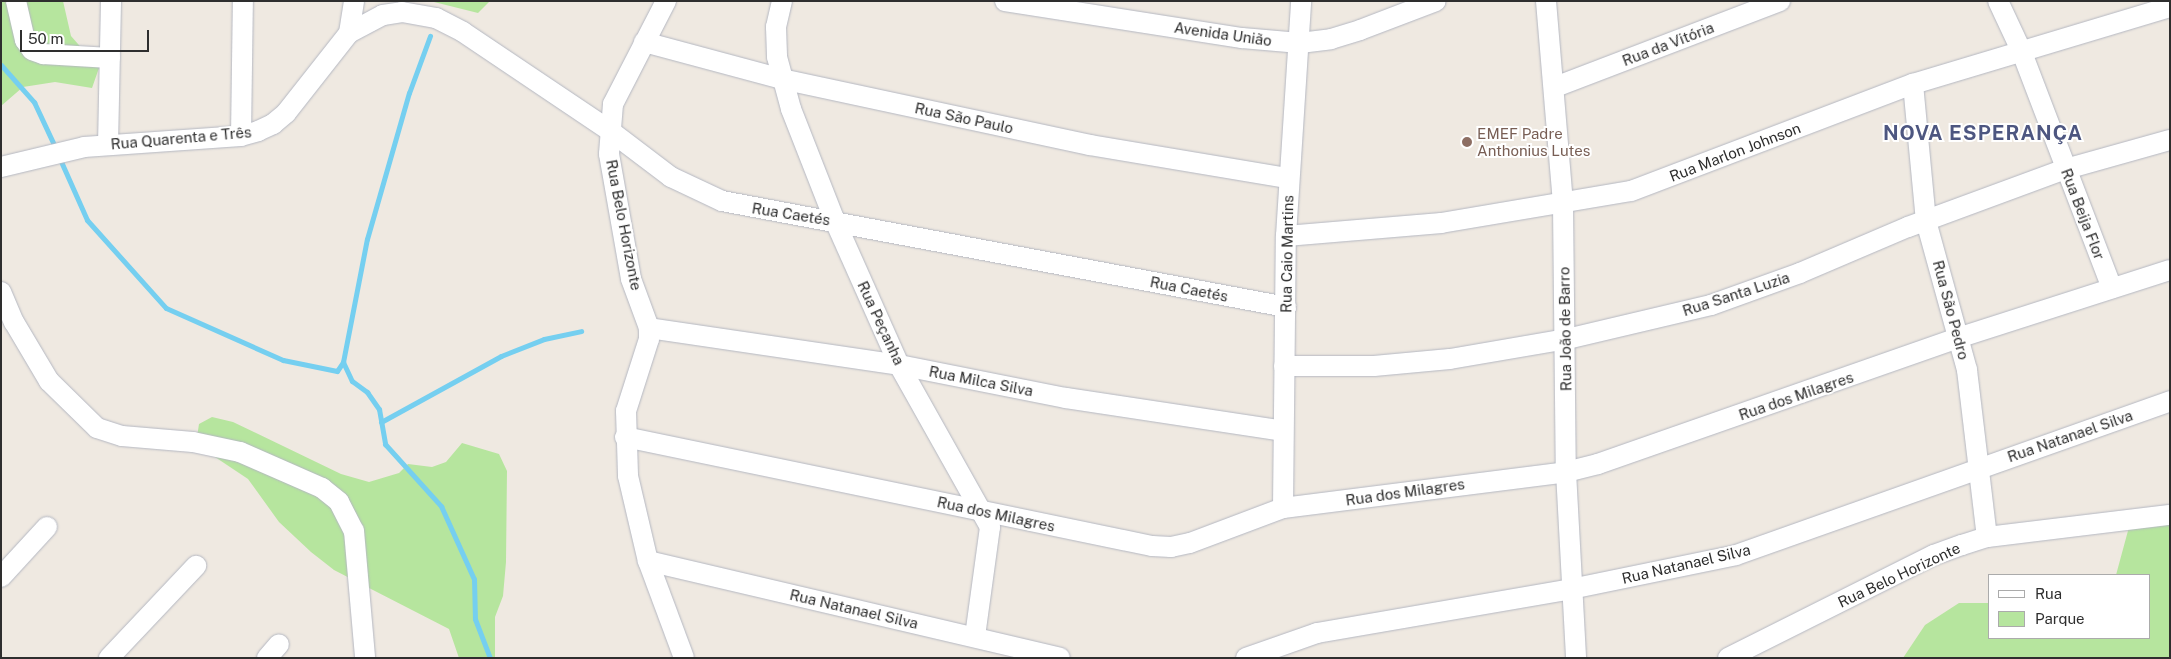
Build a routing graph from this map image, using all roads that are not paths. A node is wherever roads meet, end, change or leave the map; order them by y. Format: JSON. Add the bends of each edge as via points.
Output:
{"nodes":[{"id":1,"x":16,"y":1,"type":"edge"},
{"id":2,"x":111,"y":1,"type":"edge"},
{"id":3,"x":243,"y":1,"type":"edge"},
{"id":4,"x":354,"y":1,"type":"edge"},
{"id":5,"x":666,"y":1,"type":"edge"},
{"id":6,"x":782,"y":1,"type":"edge"},
{"id":7,"x":1005,"y":1,"type":"edge"},
{"id":8,"x":1300,"y":1,"type":"edge"},
{"id":9,"x":1436,"y":1,"type":"edge"},
{"id":10,"x":1546,"y":1,"type":"edge"},
{"id":11,"x":1780,"y":1,"type":"edge"},
{"id":12,"x":1998,"y":1,"type":"edge"},
{"id":13,"x":2170,"y":7,"type":"edge"},
{"id":14,"x":384,"y":8,"type":"edge"},
{"id":15,"x":349,"y":33,"type":"junction"},
{"id":16,"x":644,"y":42,"type":"junction"},
{"id":17,"x":1300,"y":43,"type":"junction"},
{"id":18,"x":2021,"y":50,"type":"junction"},
{"id":19,"x":110,"y":58,"type":"junction"},
{"id":20,"x":782,"y":78,"type":"junction"},
{"id":21,"x":1913,"y":84,"type":"junction"},
{"id":22,"x":1555,"y":87,"type":"junction"},
{"id":23,"x":609,"y":130,"type":"junction"},
{"id":24,"x":241,"y":136,"type":"junction"},
{"id":25,"x":2170,"y":140,"type":"edge"},
{"id":26,"x":108,"y":145,"type":"junction"},
{"id":27,"x":1,"y":167,"type":"edge"},
{"id":28,"x":2066,"y":169,"type":"junction"},
{"id":29,"x":1288,"y":178,"type":"junction"},
{"id":30,"x":1563,"y":204,"type":"junction"},
{"id":31,"x":835,"y":221,"type":"junction"},
{"id":32,"x":1926,"y":221,"type":"junction"},
{"id":33,"x":1286,"y":236,"type":"junction"},
{"id":34,"x":2170,"y":270,"type":"edge"},
{"id":35,"x":2112,"y":288,"type":"junction"},
{"id":36,"x":1,"y":292,"type":"edge"},
{"id":37,"x":1286,"y":307,"type":"junction"},
{"id":38,"x":649,"y":328,"type":"junction"},
{"id":39,"x":1961,"y":337,"type":"junction"},
{"id":40,"x":1567,"y":339,"type":"junction"},
{"id":41,"x":899,"y":365,"type":"junction"},
{"id":42,"x":1284,"y":366,"type":"junction"},
{"id":43,"x":2170,"y":402,"type":"edge"},
{"id":44,"x":1283,"y":431,"type":"junction"},
{"id":45,"x":625,"y":437,"type":"junction"},
{"id":46,"x":1980,"y":466,"type":"junction"},
{"id":47,"x":1566,"y":472,"type":"junction"},
{"id":48,"x":1283,"y":508,"type":"junction"},
{"id":49,"x":984,"y":512,"type":"junction"},
{"id":50,"x":2170,"y":515,"type":"edge"},
{"id":51,"x":47,"y":527,"type":"dead end"},
{"id":52,"x":1987,"y":537,"type":"junction"},
{"id":53,"x":648,"y":561,"type":"junction"},
{"id":54,"x":196,"y":566,"type":"dead end"},
{"id":55,"x":1,"y":577,"type":"edge"},
{"id":56,"x":1570,"y":589,"type":"junction"},
{"id":57,"x":975,"y":637,"type":"junction"},
{"id":58,"x":109,"y":658,"type":"edge"},
{"id":59,"x":365,"y":658,"type":"edge"},
{"id":60,"x":684,"y":658,"type":"edge"},
{"id":61,"x":1060,"y":658,"type":"edge"},
{"id":62,"x":1246,"y":658,"type":"edge"},
{"id":63,"x":1576,"y":658,"type":"edge"},
{"id":64,"x":1728,"y":658,"type":"edge"}],
"edges":[{"from":1,"to":19,"type":"street","via":[[25,40],[32,50],[43,54]]},
{"from":2,"to":19,"type":"street"},
{"from":3,"to":24,"type":"street"},
{"from":4,"to":15,"type":"street"},
{"from":5,"to":16,"type":"street","name":"Rua Belo Horizonte"},
{"from":6,"to":20,"type":"street","name":"Rua Peçanha","via":[[775,42]]},
{"from":7,"to":17,"type":"street","name":"Avenida União","via":[[1242,38]]},
{"from":8,"to":17,"type":"street","name":"Rua Caio Martins"},
{"from":9,"to":17,"type":"street","name":"Avenida União","via":[[1331,39]]},
{"from":10,"to":22,"type":"street","name":"Rua João de Barro"},
{"from":11,"to":22,"type":"street","name":"Rua da Vitória"},
{"from":12,"to":18,"type":"street","name":"Rua Beija Flor"},
{"from":13,"to":18,"type":"street","name":"Rua Marlon Johnson"},
{"from":14,"to":15,"type":"street","name":"Rua Caetés"},
{"from":14,"to":23,"type":"street","name":"Rua Caetés","via":[[436,18],[501,56]]},
{"from":15,"to":24,"type":"street","name":"Rua Quarenta e Três","via":[[286,113],[273,124]]},
{"from":16,"to":20,"type":"street","name":"Rua São Paulo"},
{"from":16,"to":23,"type":"street","name":"Rua Belo Horizonte","via":[[613,104]]},
{"from":17,"to":29,"type":"street","name":"Rua Caio Martins"},
{"from":18,"to":21,"type":"street","name":"Rua Marlon Johnson"},
{"from":18,"to":28,"type":"street","name":"Rua Beija Flor"},
{"from":19,"to":26,"type":"street"},
{"from":20,"to":29,"type":"street","name":"Rua São Paulo","via":[[1090,145]]},
{"from":20,"to":31,"type":"street","name":"Rua Peçanha"},
{"from":21,"to":30,"type":"street","name":"Rua Marlon Johnson","via":[[1656,182]]},
{"from":21,"to":32,"type":"street","name":"Rua São Pedro"},
{"from":22,"to":30,"type":"street","name":"Rua João de Barro"},
{"from":23,"to":31,"type":"street","name":"Rua Caetés","via":[[671,177],[697,192],[751,208]]},
{"from":23,"to":38,"type":"street","name":"Rua Belo Horizonte","via":[[612,177],[631,278]]},
{"from":24,"to":26,"type":"street","name":"Rua Quarenta e Três"},
{"from":25,"to":28,"type":"street","name":"Rua Santa Luzia"},
{"from":26,"to":27,"type":"street","name":"Rua Quarenta e Três","via":[[56,152]]},
{"from":28,"to":32,"type":"street","name":"Rua Santa Luzia"},
{"from":28,"to":35,"type":"street","name":"Rua Beija Flor"},
{"from":29,"to":33,"type":"street","name":"Rua Caio Martins"},
{"from":30,"to":33,"type":"street","name":"Rua Marlon Johnson","via":[[1441,223]]},
{"from":30,"to":40,"type":"street","name":"Rua João de Barro"},
{"from":31,"to":37,"type":"street","name":"Rua Caetés"},
{"from":31,"to":41,"type":"street","name":"Rua Peçanha"},
{"from":32,"to":39,"type":"street","name":"Rua São Pedro"},
{"from":32,"to":40,"type":"street","name":"Rua Santa Luzia","via":[[1728,299]]},
{"from":33,"to":37,"type":"street","name":"Rua Caio Martins"},
{"from":34,"to":35,"type":"street","name":"Rua dos Milagres"},
{"from":35,"to":39,"type":"street","name":"Rua dos Milagres"},
{"from":36,"to":59,"type":"street","via":[[14,322],[49,381],[97,428],[122,436],[201,443],[240,452],[322,488],[339,502],[354,531]]},
{"from":37,"to":42,"type":"street","name":"Rua Caio Martins"},
{"from":38,"to":41,"type":"street","name":"Rua Milca Silva"},
{"from":38,"to":45,"type":"street","name":"Rua Belo Horizonte","via":[[649,339],[626,411]]},
{"from":39,"to":46,"type":"street","name":"Rua São Pedro","via":[[1972,393]]},
{"from":39,"to":47,"type":"street","name":"Rua dos Milagres","via":[[1627,455]]},
{"from":40,"to":42,"type":"street","name":"Rua Santa Luzia","via":[[1412,363]]},
{"from":40,"to":47,"type":"street","name":"Rua João de Barro"},
{"from":41,"to":44,"type":"street","name":"Rua Milca Silva","via":[[1066,398]]},
{"from":41,"to":49,"type":"street","name":"Rua Peçanha"},
{"from":42,"to":44,"type":"street","name":"Rua Caio Martins"},
{"from":43,"to":46,"type":"street","name":"Rua Natanael Silva"},
{"from":44,"to":48,"type":"street","name":"Rua Caio Martins"},
{"from":45,"to":49,"type":"street","name":"Rua dos Milagres"},
{"from":45,"to":53,"type":"street","name":"Rua Belo Horizonte","via":[[636,521]]},
{"from":46,"to":52,"type":"street","name":"Rua São Pedro"},
{"from":46,"to":56,"type":"street","name":"Rua Natanael Silva","via":[[1736,555]]},
{"from":47,"to":48,"type":"street","name":"Rua dos Milagres"},
{"from":47,"to":56,"type":"street","name":"Rua João de Barro"},
{"from":48,"to":49,"type":"street","name":"Rua dos Milagres","via":[[1171,547],[1152,546]]},
{"from":49,"to":57,"type":"street","name":"Rua Peçanha","via":[[990,527],[990,540]]},
{"from":50,"to":52,"type":"street","name":"Rua Belo Horizonte"},
{"from":51,"to":55,"type":"street"},
{"from":52,"to":64,"type":"street","name":"Rua Belo Horizonte","via":[[1934,555]]},
{"from":53,"to":57,"type":"street","name":"Rua Natanael Silva"},
{"from":53,"to":60,"type":"street","name":"Rua Belo Horizonte"},
{"from":54,"to":58,"type":"street"},
{"from":56,"to":62,"type":"street","name":"Rua Natanael Silva","via":[[1317,632]]},
{"from":56,"to":63,"type":"street","name":"Rua João de Barro"},
{"from":57,"to":61,"type":"street","name":"Rua Natanael Silva"}]}
